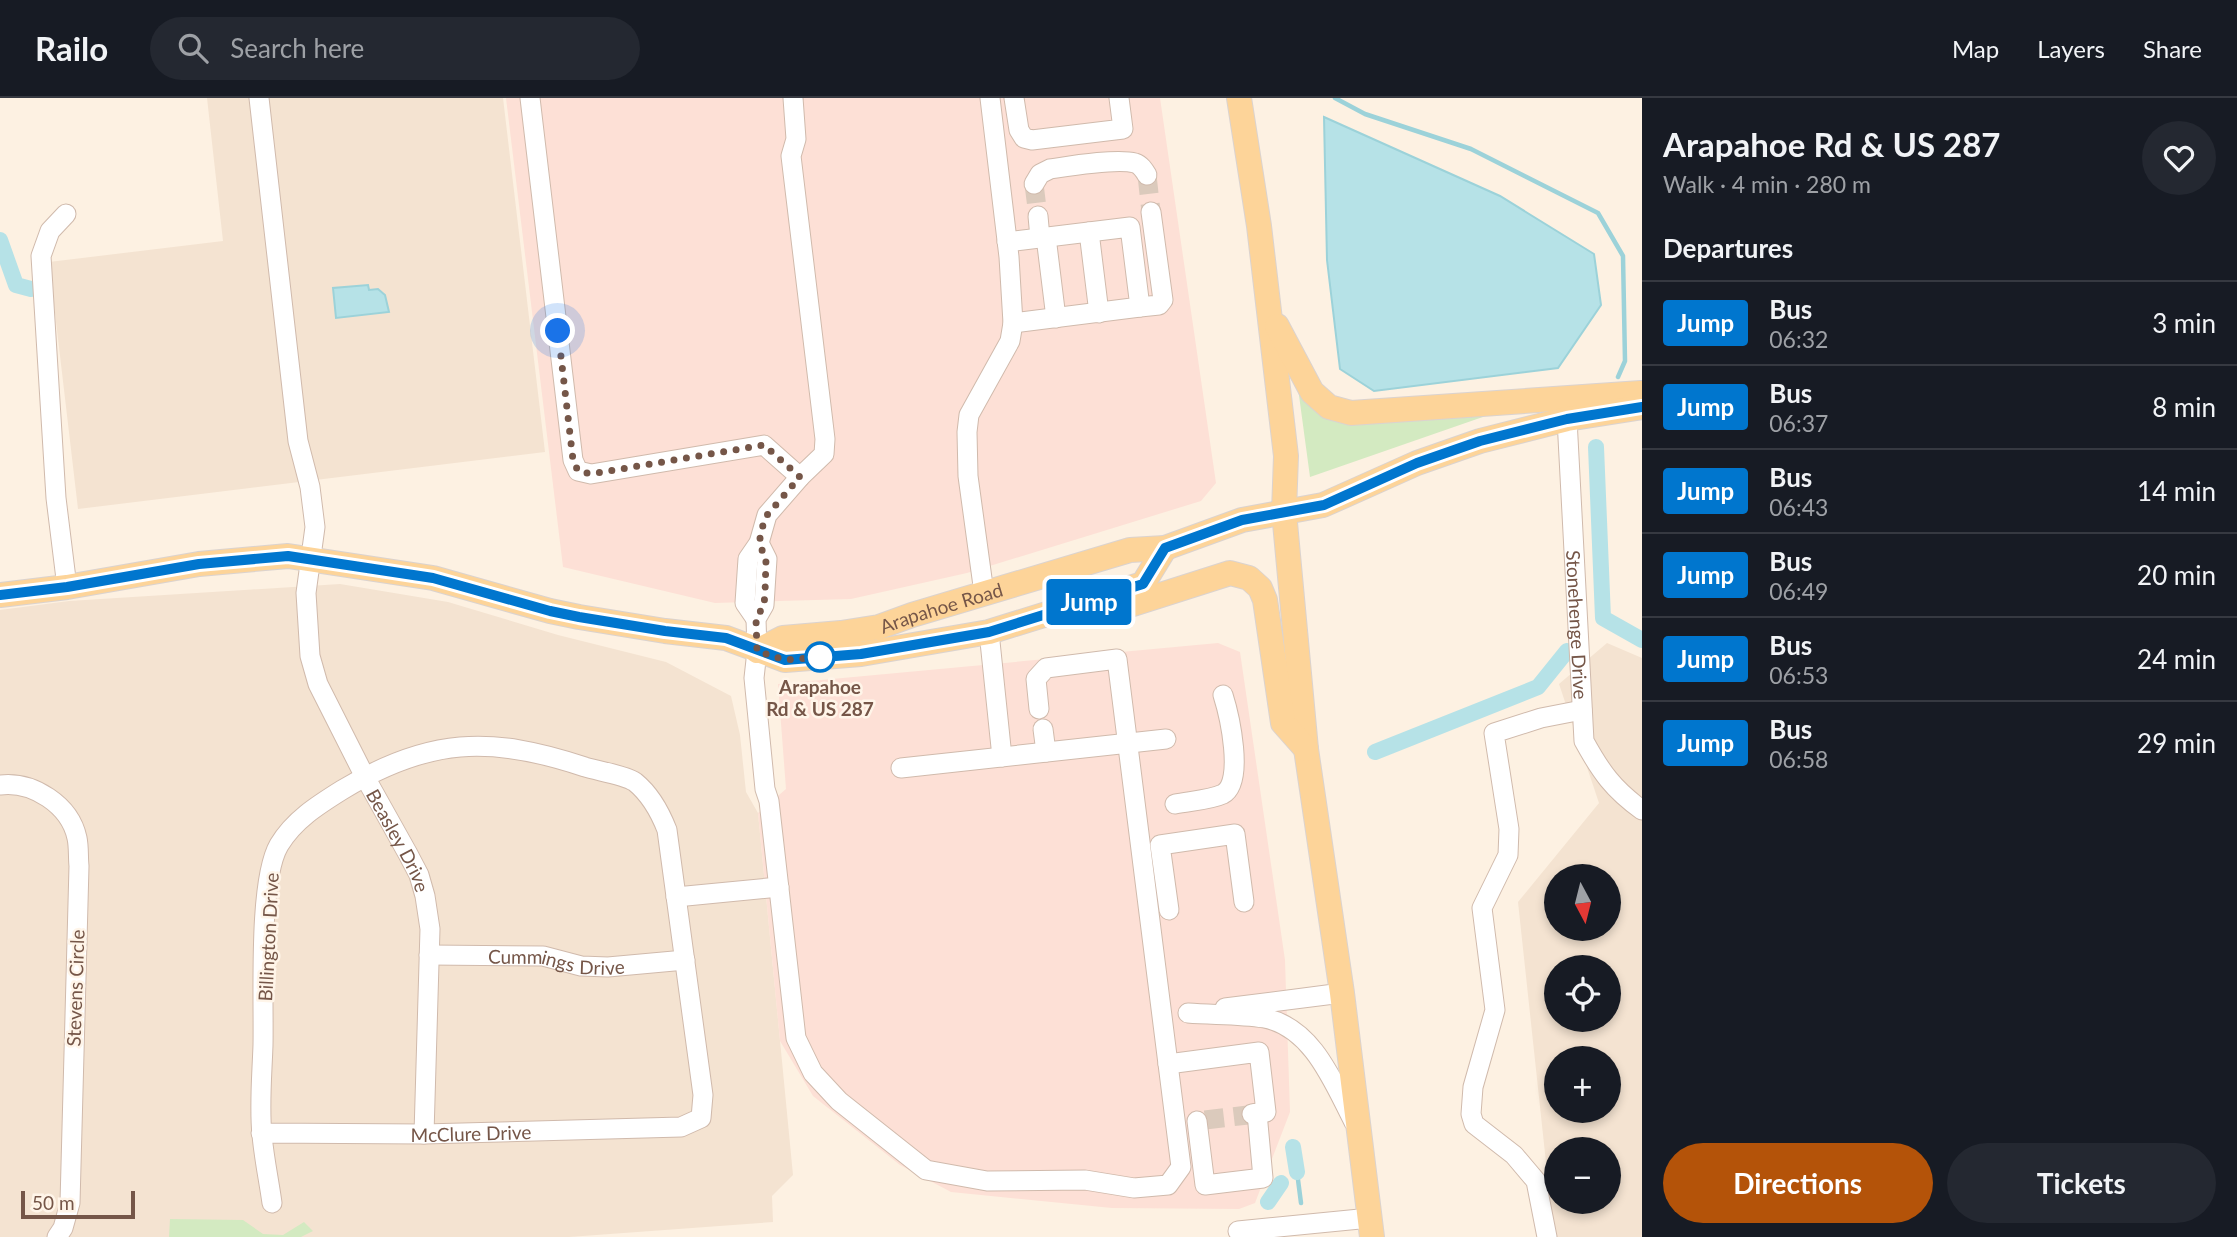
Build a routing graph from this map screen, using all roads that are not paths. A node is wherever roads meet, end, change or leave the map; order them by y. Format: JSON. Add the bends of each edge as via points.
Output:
{"nodes":[{"id":1,"x":259,"y":98,"type":"edge"},
{"id":2,"x":530,"y":98,"type":"edge"},
{"id":3,"x":793,"y":98,"type":"edge"},
{"id":4,"x":990,"y":98,"type":"edge"},
{"id":5,"x":1014,"y":98,"type":"edge"},
{"id":6,"x":1119,"y":98,"type":"edge"},
{"id":7,"x":1238,"y":98,"type":"edge"},
{"id":8,"x":1147,"y":175,"type":"dead end"},
{"id":9,"x":1034,"y":184,"type":"dead end"},
{"id":10,"x":1151,"y":212,"type":"tunnel mouth"},
{"id":11,"x":66,"y":214,"type":"dead end"},
{"id":12,"x":1038,"y":216,"type":"tunnel mouth"},
{"id":13,"x":1089,"y":232,"type":"junction"},
{"id":14,"x":1043,"y":237,"type":"junction"},
{"id":15,"x":1007,"y":242,"type":"junction"},
{"id":16,"x":1269,"y":305,"type":"junction"},
{"id":17,"x":1140,"y":307,"type":"junction"},
{"id":18,"x":1099,"y":313,"type":"junction"},
{"id":19,"x":1056,"y":318,"type":"junction"},
{"id":20,"x":1013,"y":323,"type":"junction"},
{"id":21,"x":1642,"y":393,"type":"edge"},
{"id":22,"x":1642,"y":407,"type":"edge"},
{"id":23,"x":1567,"y":419,"type":"junction"},
{"id":24,"x":800,"y":477,"type":"junction"},
{"id":25,"x":1284,"y":512,"type":"junction"},
{"id":26,"x":1165,"y":548,"type":"junction"},
{"id":27,"x":311,"y":560,"type":"junction"},
{"id":28,"x":67,"y":587,"type":"junction"},
{"id":29,"x":984,"y":593,"type":"junction"},
{"id":30,"x":0,"y":596,"type":"edge"},
{"id":31,"x":1071,"y":608,"type":"junction"},
{"id":32,"x":989,"y":632,"type":"junction"},
{"id":33,"x":757,"y":651,"type":"junction"},
{"id":34,"x":1223,"y":695,"type":"dead end"},
{"id":35,"x":1039,"y":709,"type":"dead end"},
{"id":36,"x":1581,"y":710,"type":"junction"},
{"id":37,"x":1043,"y":729,"type":"dead end"},
{"id":38,"x":1166,"y":739,"type":"dead end"},
{"id":39,"x":1129,"y":743,"type":"junction"},
{"id":40,"x":1306,"y":749,"type":"junction"},
{"id":41,"x":1046,"y":752,"type":"junction"},
{"id":42,"x":1002,"y":757,"type":"junction"},
{"id":43,"x":901,"y":768,"type":"dead end"},
{"id":44,"x":365,"y":777,"type":"junction"},
{"id":45,"x":0,"y":785,"type":"edge"},
{"id":46,"x":1175,"y":804,"type":"dead end"},
{"id":47,"x":1642,"y":810,"type":"edge"},
{"id":48,"x":779,"y":887,"type":"junction"},
{"id":49,"x":676,"y":897,"type":"junction"},
{"id":50,"x":1244,"y":902,"type":"dead end"},
{"id":51,"x":1169,"y":911,"type":"dead end"},
{"id":52,"x":429,"y":956,"type":"junction"},
{"id":53,"x":685,"y":960,"type":"junction"},
{"id":54,"x":1342,"y":993,"type":"junction"},
{"id":55,"x":1188,"y":1013,"type":"junction"},
{"id":56,"x":1162,"y":1016,"type":"junction"},
{"id":57,"x":1168,"y":1064,"type":"junction"},
{"id":58,"x":1175,"y":1124,"type":"junction"},
{"id":59,"x":681,"y":1127,"type":"joint"},
{"id":60,"x":261,"y":1133,"type":"junction"},
{"id":61,"x":1360,"y":1133,"type":"junction"},
{"id":62,"x":424,"y":1134,"type":"junction"},
{"id":63,"x":272,"y":1203,"type":"dead end"},
{"id":64,"x":1371,"y":1227,"type":"edge"},
{"id":65,"x":1238,"y":1231,"type":"dead end"},
{"id":66,"x":57,"y":1237,"type":"edge"},
{"id":67,"x":1547,"y":1237,"type":"edge"}],
"edges":[{"from":1,"to":27,"type":"street","name":"Beasley Drive","via":[[298,441],[314,521]]},
{"from":2,"to":24,"type":"street","via":[[573,460],[578,471],[591,474],[764,445]]},
{"from":3,"to":24,"type":"street","via":[[796,139],[791,156],[824,454]]},
{"from":4,"to":15,"type":"street"},
{"from":5,"to":6,"type":"street","via":[[1019,130],[1032,140],[1123,129]]},
{"from":7,"to":16,"type":"main road"},
{"from":8,"to":9,"type":"street","via":[[1135,163],[1120,162],[1050,169]]},
{"from":10,"to":17,"type":"street","via":[[1163,300],[1159,305]]},
{"from":11,"to":28,"type":"street","via":[[50,231],[41,256],[56,498]]},
{"from":12,"to":14,"type":"street"},
{"from":13,"to":14,"type":"street"},
{"from":13,"to":17,"type":"street","via":[[1130,226]]},
{"from":13,"to":18,"type":"street"},
{"from":14,"to":15,"type":"street"},
{"from":14,"to":19,"type":"street"},
{"from":15,"to":20,"type":"street"},
{"from":16,"to":21,"type":"main road","via":[[1312,392],[1339,411],[1362,414]]},
{"from":16,"to":25,"type":"main road","via":[[1286,456]]},
{"from":17,"to":18,"type":"street"},
{"from":18,"to":19,"type":"street"},
{"from":19,"to":20,"type":"street"},
{"from":20,"to":29,"type":"street","via":[[1010,341],[969,415],[967,432],[968,476]]},
{"from":22,"to":23,"type":"main road","name":"Arapahoe Road"},
{"from":23,"to":25,"type":"main road","name":"Arapahoe Road","via":[[1480,441],[1417,463],[1324,505]]},
{"from":23,"to":36,"type":"street","name":"Stonehenge Drive"},
{"from":24,"to":33,"type":"street","via":[[767,515],[759,543],[766,559],[764,605],[756,619]]},
{"from":25,"to":26,"type":"main road","name":"Arapahoe Road","via":[[1242,520]]},
{"from":25,"to":40,"type":"main road"},
{"from":26,"to":29,"type":"main road","name":"Arapahoe Road","via":[[1130,550]]},
{"from":26,"to":31,"type":"main road","name":"Arapahoe Road","via":[[1143,584]]},
{"from":27,"to":28,"type":"main road","name":"Arapahoe Road","via":[[288,556],[226,561]]},
{"from":27,"to":33,"type":"main road","name":"Arapahoe Road","via":[[403,572],[550,611],[726,638]]},
{"from":27,"to":44,"type":"street","name":"Beasley Drive","via":[[306,593],[310,656],[318,684]]},
{"from":28,"to":30,"type":"main road","name":"Arapahoe Road"},
{"from":29,"to":33,"type":"main road","name":"Arapahoe Road","via":[[879,628],[783,638]]},
{"from":31,"to":32,"type":"main road","name":"Arapahoe Road"},
{"from":31,"to":40,"type":"main road","via":[[1104,613],[1230,573],[1246,576],[1260,588],[1265,600],[1283,723]]},
{"from":32,"to":33,"type":"main road","name":"Arapahoe Road","via":[[861,654],[785,660]]},
{"from":32,"to":42,"type":"street"},
{"from":33,"to":48,"type":"street","via":[[754,678]]},
{"from":34,"to":46,"type":"street","via":[[1235,775],[1231,788],[1223,794]]},
{"from":35,"to":39,"type":"street","via":[[1036,679],[1046,668],[1117,659]]},
{"from":36,"to":47,"type":"street","name":"Stonehenge Drive","via":[[1584,741],[1600,769],[1619,793]]},
{"from":36,"to":67,"type":"street","via":[[1494,733],[1509,829],[1508,855],[1482,908],[1495,1010],[1473,1087],[1471,1114],[1474,1125],[1514,1155],[1536,1181]]},
{"from":37,"to":41,"type":"street"},
{"from":38,"to":39,"type":"street"},
{"from":39,"to":41,"type":"street"},
{"from":39,"to":56,"type":"street"},
{"from":40,"to":54,"type":"main road"},
{"from":41,"to":42,"type":"street"},
{"from":42,"to":43,"type":"street"},
{"from":44,"to":49,"type":"street","name":"Billington Drive","via":[[400,760],[447,747],[495,746],[550,755],[634,781],[657,806],[667,830]]},
{"from":44,"to":52,"type":"street","name":"Beasley Drive","via":[[419,875],[430,929]]},
{"from":44,"to":60,"type":"street","name":"Billington Drive","via":[[312,809],[292,828],[278,847],[269,875]]},
{"from":45,"to":66,"type":"street","name":"Stevens Circle","via":[[30,788],[51,799],[67,816],[77,837],[69,1203]]},
{"from":48,"to":49,"type":"street"},
{"from":48,"to":58,"type":"street","via":[[796,1038],[813,1073],[839,1101],[926,1170],[987,1181],[1085,1180],[1134,1188],[1168,1185],[1181,1167]]},
{"from":49,"to":53,"type":"street","name":"Billington Drive"},
{"from":50,"to":51,"type":"street","via":[[1236,834],[1160,845]]},
{"from":52,"to":53,"type":"street","name":"Cummings Drive","via":[[543,956],[608,967]]},
{"from":52,"to":62,"type":"street","name":"Beasley Drive"},
{"from":53,"to":59,"type":"street","name":"Billington Drive","via":[[702,1095],[701,1118]]},
{"from":54,"to":55,"type":"street"},
{"from":54,"to":61,"type":"main road"},
{"from":55,"to":56,"type":"street"},
{"from":55,"to":61,"type":"street","via":[[1266,1018],[1298,1033],[1324,1064]]},
{"from":56,"to":57,"type":"street"},
{"from":57,"to":58,"type":"street"},
{"from":57,"to":58,"type":"street","via":[[1259,1052],[1266,1112],[1252,1114],[1263,1178],[1205,1185],[1201,1121]]},
{"from":59,"to":62,"type":"street","name":"McClure Drive"},
{"from":60,"to":62,"type":"street","name":"McClure Drive"},
{"from":60,"to":63,"type":"street","name":"Billington Drive"},
{"from":61,"to":64,"type":"main road"},
{"from":64,"to":65,"type":"street"}]}
